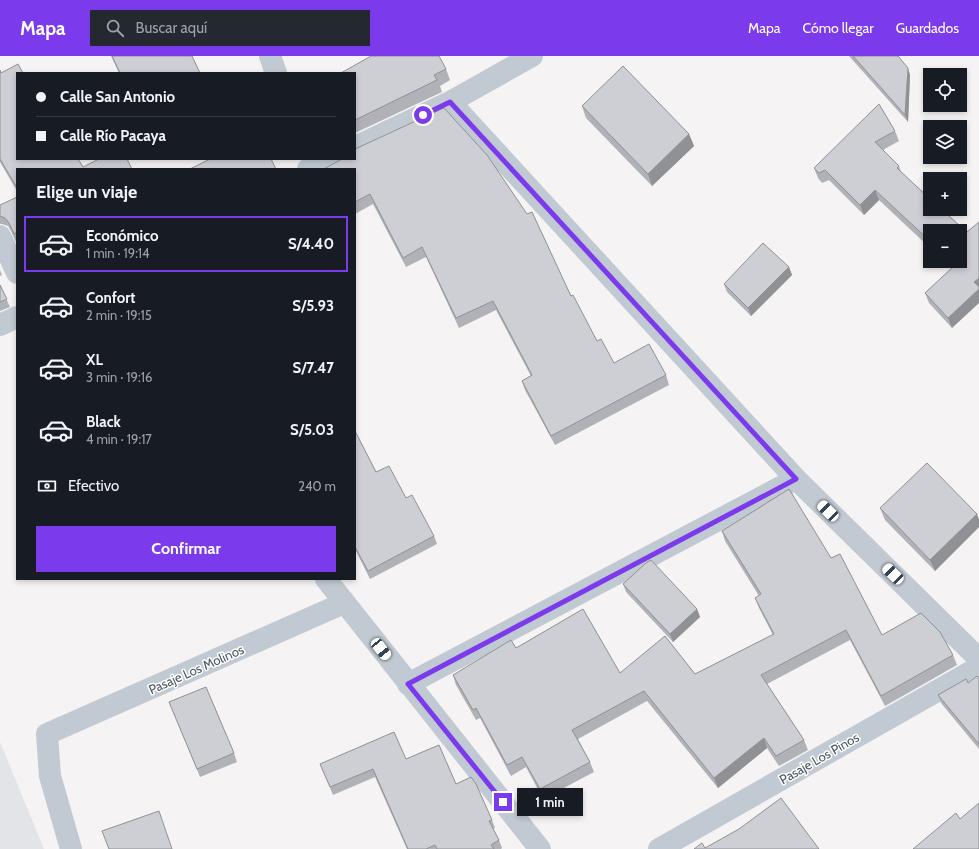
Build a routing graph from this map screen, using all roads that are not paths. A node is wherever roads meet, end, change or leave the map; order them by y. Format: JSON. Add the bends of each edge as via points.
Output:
{"nodes":[{"id":1,"x":270,"y":56,"type":"edge"},
{"id":2,"x":532,"y":56,"type":"edge"},
{"id":3,"x":276,"y":72,"type":"edge"},
{"id":4,"x":450,"y":102,"type":"junction"},
{"id":5,"x":356,"y":146,"type":"edge"},
{"id":6,"x":0,"y":236,"type":"edge"},
{"id":7,"x":16,"y":271,"type":"edge"},
{"id":8,"x":16,"y":318,"type":"edge"},
{"id":9,"x":0,"y":326,"type":"edge"},
{"id":10,"x":796,"y":479,"type":"junction"},
{"id":11,"x":327,"y":580,"type":"edge"},
{"id":12,"x":344,"y":603,"type":"junction"},
{"id":13,"x":979,"y":659,"type":"edge"},
{"id":14,"x":979,"y":667,"type":"edge"},
{"id":15,"x":408,"y":684,"type":"junction"},
{"id":16,"x":71,"y":849,"type":"edge"},
{"id":17,"x":540,"y":849,"type":"edge"},
{"id":18,"x":659,"y":849,"type":"edge"}],
"edges":[{"from":1,"to":3,"type":"street"},
{"from":2,"to":4,"type":"street"},
{"from":4,"to":5,"type":"street"},
{"from":4,"to":10,"type":"street"},
{"from":6,"to":7,"type":"street"},
{"from":8,"to":9,"type":"street"},
{"from":10,"to":13,"type":"street"},
{"from":10,"to":15,"type":"street"},
{"from":11,"to":12,"type":"street"},
{"from":12,"to":15,"type":"street"},
{"from":12,"to":16,"type":"street","name":"Pasaje Los Molinos","via":[[47,734],[50,776]]},
{"from":14,"to":18,"type":"street","name":"Pasaje Los Pinos"},
{"from":15,"to":17,"type":"street"}]}
